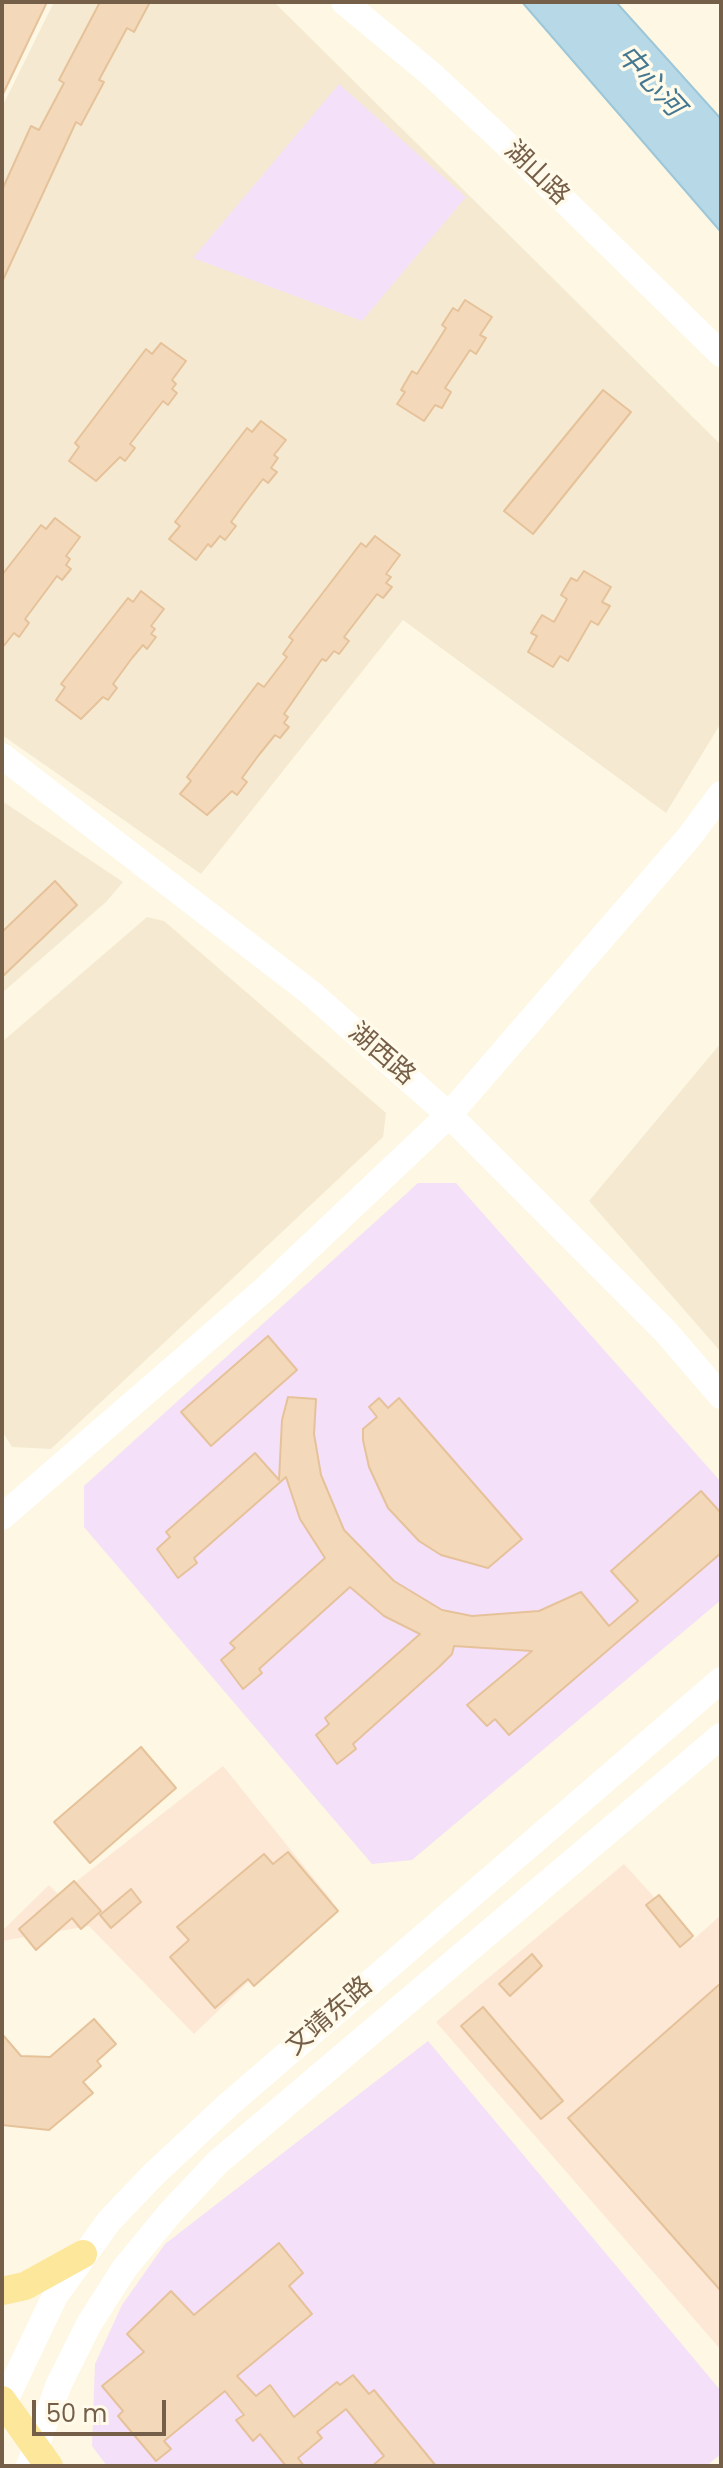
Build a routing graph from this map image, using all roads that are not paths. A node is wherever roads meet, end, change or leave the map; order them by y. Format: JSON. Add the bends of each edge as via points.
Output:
{"nodes":[{"id":1,"x":344,"y":2,"type":"edge"},
{"id":2,"x":721,"y":354,"type":"edge"},
{"id":3,"x":2,"y":756,"type":"edge"},
{"id":4,"x":721,"y":794,"type":"edge"},
{"id":5,"x":449,"y":1115,"type":"junction"},
{"id":6,"x":721,"y":1396,"type":"edge"},
{"id":7,"x":2,"y":1517,"type":"edge"},
{"id":8,"x":721,"y":1680,"type":"edge"},
{"id":9,"x":721,"y":1736,"type":"edge"},
{"id":10,"x":83,"y":2254,"type":"junction"},
{"id":11,"x":2,"y":2291,"type":"edge"},
{"id":12,"x":3,"y":2403,"type":"edge"},
{"id":13,"x":38,"y":2460,"type":"edge"}],
"edges":[{"from":1,"to":2,"type":"main road","name":"湖山路","via":[[488,127]]},
{"from":3,"to":5,"type":"main road","name":"湖西路","via":[[311,993]]},
{"from":4,"to":5,"type":"main road"},
{"from":5,"to":6,"type":"main road","name":"湖西路","via":[[666,1332]]},
{"from":5,"to":7,"type":"main road","via":[[265,1289]]},
{"from":8,"to":10,"type":"main road","name":"文靖东路","via":[[228,2105],[154,2174]]},
{"from":9,"to":13,"type":"main road","name":"文靖东路","via":[[218,2162],[160,2224],[96,2313],[59,2384]]},
{"from":10,"to":11,"type":"main road","via":[[36,2281]]},
{"from":10,"to":12,"type":"main road","name":"文靖东路","via":[[55,2296]]},
{"from":12,"to":13,"type":"main road"}]}
